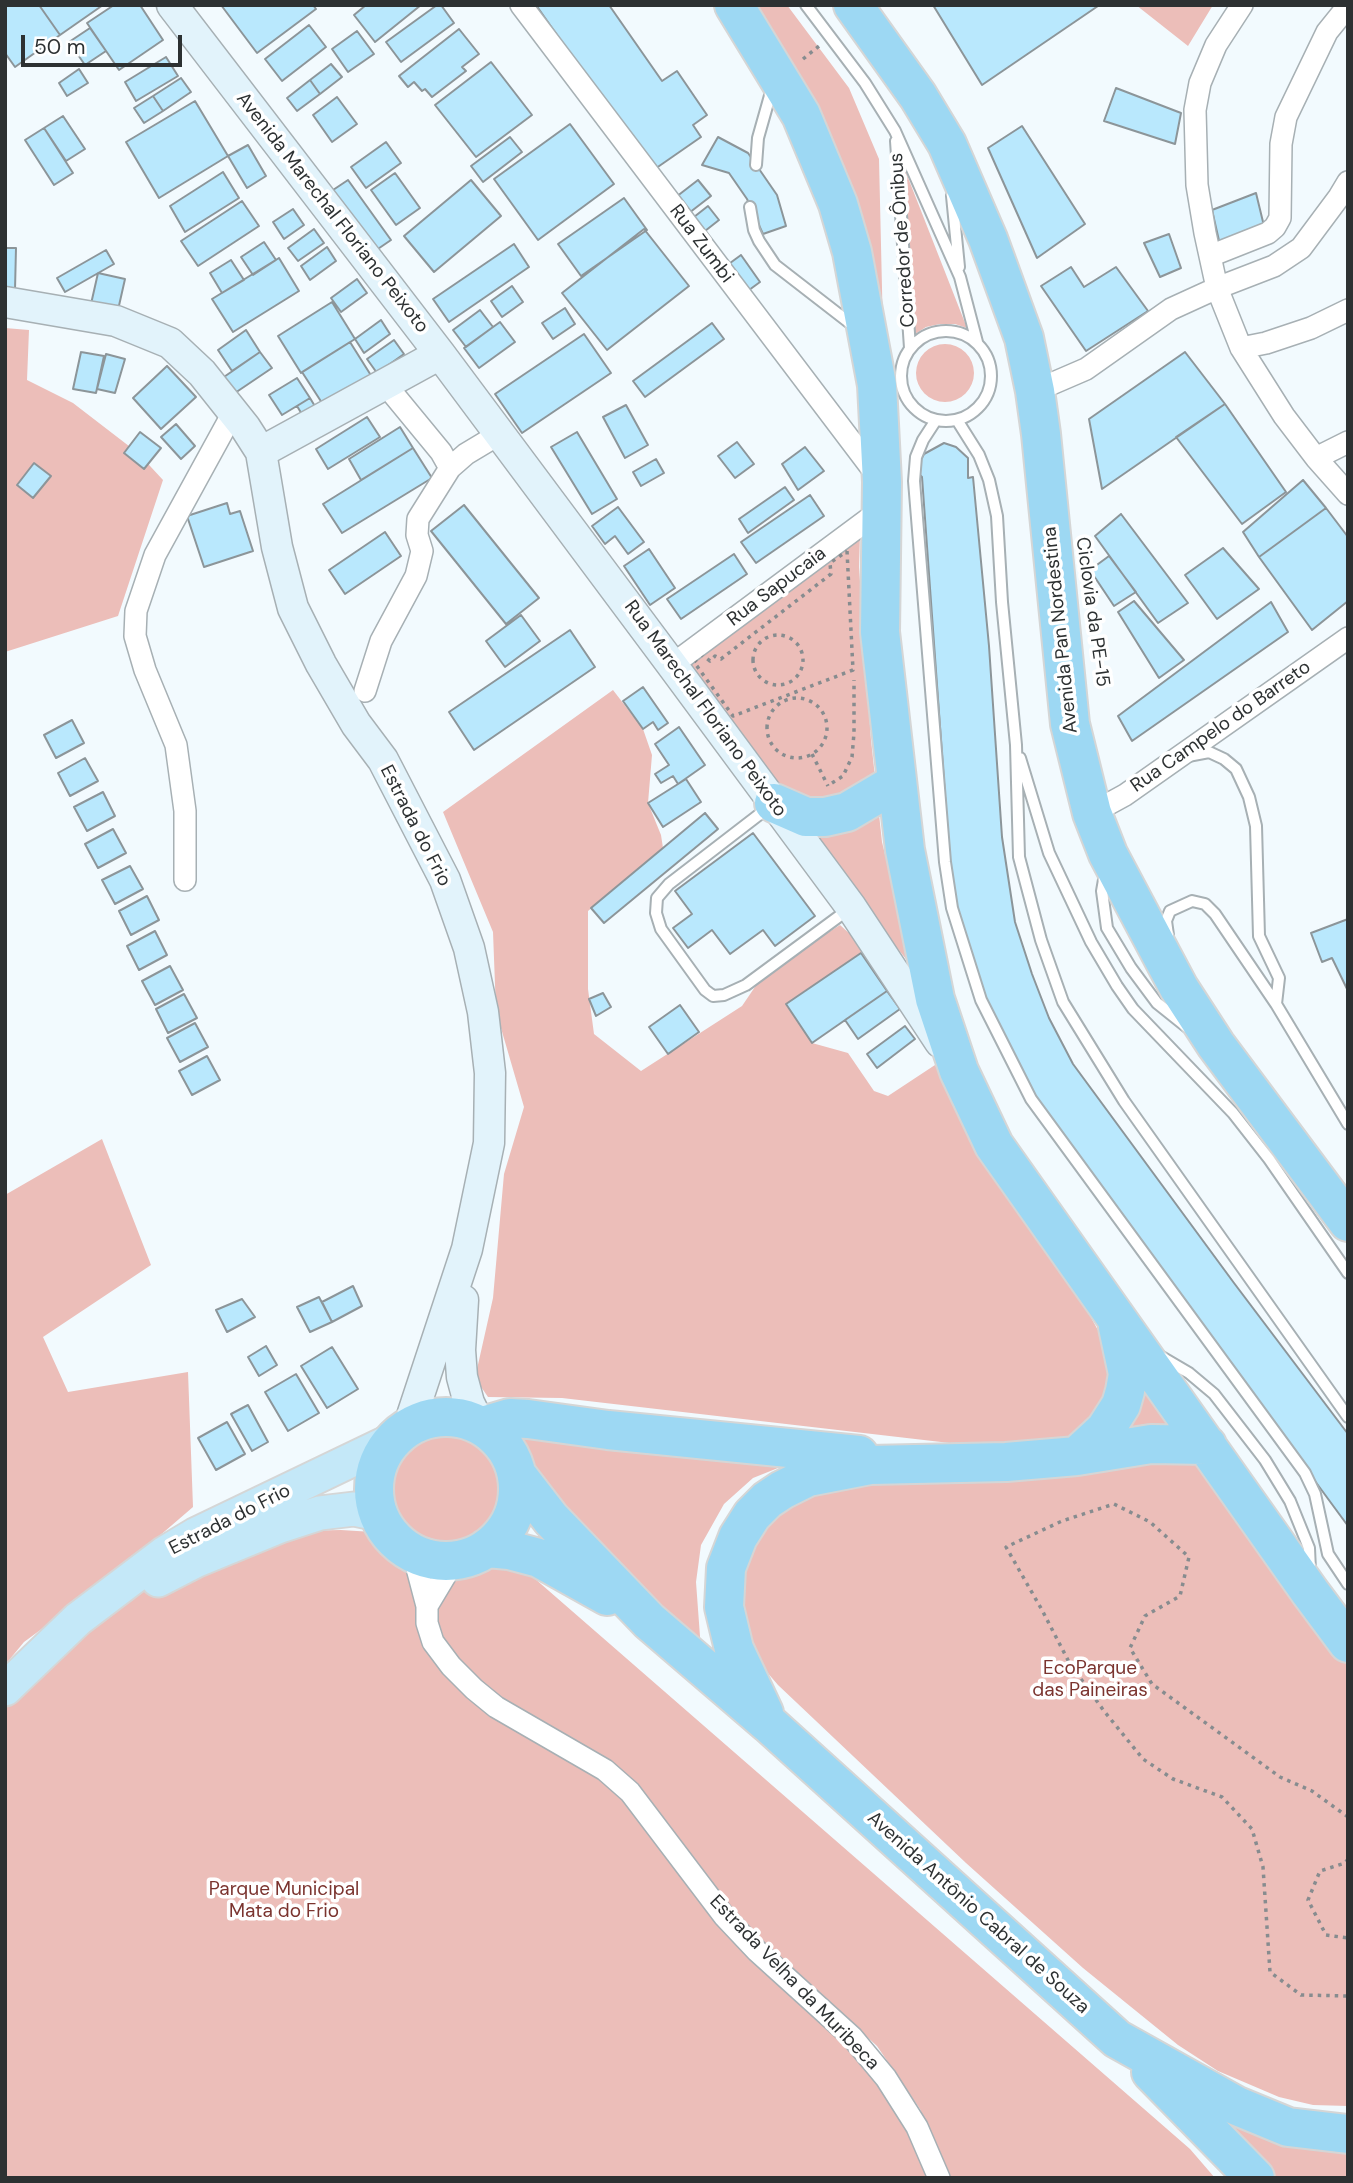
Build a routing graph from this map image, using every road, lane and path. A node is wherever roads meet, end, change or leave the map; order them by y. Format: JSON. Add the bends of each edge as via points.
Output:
{"nodes":[{"id":1,"x":521,"y":5,"type":"edge"},
{"id":2,"x":734,"y":5,"type":"edge"},
{"id":3,"x":806,"y":5,"type":"edge"},
{"id":4,"x":853,"y":5,"type":"edge"},
{"id":5,"x":1242,"y":5,"type":"edge"},
{"id":6,"x":1348,"y":6,"type":"edge"},
{"id":7,"x":176,"y":7,"type":"edge"},
{"id":8,"x":776,"y":72,"type":"junction"},
{"id":9,"x":895,"y":131,"type":"junction"},
{"id":10,"x":947,"y":145,"type":"junction"},
{"id":11,"x":757,"y":165,"type":"dead end"},
{"id":12,"x":1348,"y":182,"type":"edge"},
{"id":13,"x":750,"y":207,"type":"dead end"},
{"id":14,"x":1210,"y":256,"type":"junction"},
{"id":15,"x":960,"y":277,"type":"junction"},
{"id":16,"x":1217,"y":288,"type":"junction"},
{"id":17,"x":5,"y":302,"type":"edge"},
{"id":18,"x":1348,"y":310,"type":"edge"},
{"id":19,"x":869,"y":337,"type":"junction"},
{"id":20,"x":976,"y":342,"type":"junction"},
{"id":21,"x":910,"y":348,"type":"junction"},
{"id":22,"x":1241,"y":348,"type":"junction"},
{"id":23,"x":440,"y":354,"type":"junction"},
{"id":24,"x":385,"y":384,"type":"junction"},
{"id":25,"x":1035,"y":390,"type":"junction"},
{"id":26,"x":240,"y":419,"type":"junction"},
{"id":27,"x":936,"y":420,"type":"junction"},
{"id":28,"x":957,"y":420,"type":"junction"},
{"id":29,"x":501,"y":433,"type":"junction"},
{"id":30,"x":1348,"y":442,"type":"edge"},
{"id":31,"x":261,"y":452,"type":"junction"},
{"id":32,"x":1316,"y":458,"type":"junction"},
{"id":33,"x":450,"y":468,"type":"junction"},
{"id":34,"x":1348,"y":494,"type":"edge"},
{"id":35,"x":882,"y":496,"type":"junction"},
{"id":36,"x":757,"y":631,"type":"junction"},
{"id":37,"x":1348,"y":638,"type":"edge"},
{"id":38,"x":763,"y":640,"type":"junction"},
{"id":39,"x":672,"y":665,"type":"junction"},
{"id":40,"x":853,"y":670,"type":"junction"},
{"id":41,"x":782,"y":685,"type":"junction"},
{"id":42,"x":365,"y":691,"type":"dead end"},
{"id":43,"x":788,"y":698,"type":"junction"},
{"id":44,"x":733,"y":716,"type":"junction"},
{"id":45,"x":741,"y":726,"type":"dead end"},
{"id":46,"x":1016,"y":745,"type":"junction"},
{"id":47,"x":812,"y":754,"type":"junction"},
{"id":48,"x":1179,"y":757,"type":"junction"},
{"id":49,"x":896,"y":783,"type":"junction"},
{"id":50,"x":828,"y":786,"type":"junction"},
{"id":51,"x":821,"y":789,"type":"dead end"},
{"id":52,"x":774,"y":803,"type":"junction"},
{"id":53,"x":1092,"y":813,"type":"junction"},
{"id":54,"x":185,"y":880,"type":"dead end"},
{"id":55,"x":851,"y":907,"type":"junction"},
{"id":56,"x":1172,"y":945,"type":"dead end"},
{"id":57,"x":1276,"y":1004,"type":"junction"},
{"id":58,"x":959,"y":1071,"type":"junction"},
{"id":59,"x":1254,"y":1075,"type":"dead end"},
{"id":60,"x":1348,"y":1124,"type":"edge"},
{"id":61,"x":1289,"y":1143,"type":"junction"},
{"id":62,"x":1348,"y":1222,"type":"edge"},
{"id":63,"x":467,"y":1249,"type":"junction"},
{"id":64,"x":1348,"y":1273,"type":"edge"},
{"id":65,"x":1123,"y":1326,"type":"junction"},
{"id":66,"x":1348,"y":1417,"type":"edge"},
{"id":67,"x":481,"y":1426,"type":"junction"},
{"id":68,"x":401,"y":1434,"type":"junction"},
{"id":69,"x":1207,"y":1445,"type":"junction"},
{"id":70,"x":1077,"y":1456,"type":"junction"},
{"id":71,"x":931,"y":1463,"type":"junction"},
{"id":72,"x":517,"y":1475,"type":"junction"},
{"id":73,"x":378,"y":1514,"type":"junction"},
{"id":74,"x":413,"y":1553,"type":"junction"},
{"id":75,"x":473,"y":1554,"type":"junction"},
{"id":76,"x":1348,"y":1584,"type":"edge"},
{"id":77,"x":1310,"y":1592,"type":"junction"},
{"id":78,"x":427,"y":1606,"type":"junction"},
{"id":79,"x":78,"y":1619,"type":"junction"},
{"id":80,"x":649,"y":1621,"type":"junction"},
{"id":81,"x":1348,"y":1643,"type":"edge"},
{"id":82,"x":5,"y":1689,"type":"edge"},
{"id":83,"x":769,"y":1724,"type":"junction"},
{"id":84,"x":1348,"y":1817,"type":"edge"},
{"id":85,"x":1348,"y":1859,"type":"edge"},
{"id":86,"x":1348,"y":1938,"type":"edge"},
{"id":87,"x":1348,"y":1996,"type":"edge"},
{"id":88,"x":1117,"y":2039,"type":"junction"},
{"id":89,"x":1348,"y":2134,"type":"edge"},
{"id":90,"x":939,"y":2178,"type":"edge"},
{"id":91,"x":1255,"y":2178,"type":"edge"}],
"edges":[{"from":1,"to":35,"type":"street","name":"Rua Zumbi"},
{"from":2,"to":8,"type":"highway"},
{"from":3,"to":9,"type":"lane","name":"Corredor de Ônibus"},
{"from":4,"to":10,"type":"highway","name":"Avenida Pan Nordestina"},
{"from":5,"to":14,"type":"street","via":[[1216,45],[1200,83],[1195,110],[1197,185]]},
{"from":6,"to":14,"type":"street","via":[[1327,32],[1286,117],[1280,218],[1268,233]]},
{"from":7,"to":23,"type":"main road","name":"Avenida Marechal Floriano Peixoto"},
{"from":8,"to":11,"type":"lane","via":[[758,138]]},
{"from":8,"to":19,"type":"highway","via":[[801,115],[838,204]]},
{"from":9,"to":15,"type":"lane","name":"Corredor de Ônibus"},
{"from":9,"to":21,"type":"lane","name":"Corredor de Ônibus"},
{"from":10,"to":15,"type":"lane","name":"Corredor de Ônibus"},
{"from":10,"to":25,"type":"highway","name":"Avenida Pan Nordestina","via":[[1020,326]]},
{"from":12,"to":16,"type":"street","via":[[1300,248],[1275,266]]},
{"from":13,"to":19,"type":"lane","via":[[754,230],[775,265]]},
{"from":14,"to":16,"type":"street"},
{"from":15,"to":20,"type":"lane","name":"Corredor de Ônibus"},
{"from":16,"to":22,"type":"street"},
{"from":16,"to":25,"type":"street","via":[[1171,309],[1086,369]]},
{"from":17,"to":26,"type":"main road","name":"Estrada do Frio","via":[[116,321],[170,343]]},
{"from":18,"to":22,"type":"street","via":[[1311,328]]},
{"from":19,"to":35,"type":"highway","via":[[877,385]]},
{"from":20,"to":21,"type":"lane","name":"Corredor de Ônibus","via":[[950,330],[935,331]]},
{"from":20,"to":28,"type":"lane","name":"Corredor de Ônibus","via":[[986,353],[991,382],[987,396]]},
{"from":21,"to":27,"type":"lane","name":"Corredor de Ônibus","via":[[901,369],[903,391],[910,404]]},
{"from":22,"to":32,"type":"street"},
{"from":23,"to":24,"type":"main road"},
{"from":23,"to":29,"type":"main road","name":"Rua Marechal Floriano Peixoto"},
{"from":24,"to":31,"type":"main road"},
{"from":24,"to":33,"type":"street"},
{"from":25,"to":53,"type":"highway","name":"Avenida Pan Nordestina","via":[[1070,724]]},
{"from":26,"to":31,"type":"main road","name":"Estrada do Frio"},
{"from":26,"to":54,"type":"street","via":[[155,555],[136,611],[135,636],[145,670],[176,745],[185,811]]},
{"from":27,"to":28,"type":"lane"},
{"from":27,"to":76,"type":"lane","via":[[916,457],[914,481],[945,862],[952,908],[981,1000],[1031,1099],[1310,1481],[1328,1554]]},
{"from":28,"to":46,"type":"lane","via":[[979,455],[997,516]]},
{"from":29,"to":33,"type":"street"},
{"from":29,"to":39,"type":"main road","name":"Rua Marechal Floriano Peixoto"},
{"from":30,"to":32,"type":"street"},
{"from":31,"to":63,"type":"main road","name":"Estrada do Frio","via":[[293,608],[356,724],[396,784],[445,880],[469,948],[490,1073],[489,1143]]},
{"from":32,"to":34,"type":"street"},
{"from":33,"to":42,"type":"street","via":[[418,519],[422,551],[416,576],[381,641]]},
{"from":35,"to":39,"type":"street","name":"Rua Sapucaia"},
{"from":35,"to":49,"type":"highway","via":[[880,632]]},
{"from":36,"to":38,"type":"path"},
{"from":36,"to":40,"type":"path","via":[[831,574],[830,563],[847,551]]},
{"from":36,"to":44,"type":"path","via":[[721,659],[715,656],[710,661],[702,655],[694,662]]},
{"from":37,"to":48,"type":"street","name":"Rua Campelo do Barreto"},
{"from":38,"to":41,"type":"path","via":[[752,658],[753,667],[763,680]]},
{"from":38,"to":41,"type":"path","via":[[782,635],[800,650],[799,673]]},
{"from":39,"to":52,"type":"main road","name":"Rua Marechal Floriano Peixoto"},
{"from":40,"to":43,"type":"path"},
{"from":40,"to":50,"type":"path","via":[[852,757],[843,776]]},
{"from":41,"to":43,"type":"path"},
{"from":43,"to":44,"type":"path"},
{"from":43,"to":47,"type":"path","via":[[812,702],[825,716],[827,735]]},
{"from":43,"to":47,"type":"path","via":[[770,715],[772,745],[788,757]]},
{"from":44,"to":45,"type":"path"},
{"from":46,"to":64,"type":"lane","via":[[1049,853],[1116,986],[1233,1113]]},
{"from":46,"to":66,"type":"lane","via":[[1019,857],[1063,1002],[1125,1101]]},
{"from":47,"to":50,"type":"path"},
{"from":48,"to":53,"type":"street","name":"Rua Campelo do Barreto"},
{"from":48,"to":57,"type":"lane","via":[[1209,752],[1224,759],[1236,769],[1250,797],[1256,826],[1259,936],[1279,978]]},
{"from":49,"to":52,"type":"highway","via":[[847,812],[825,817],[806,817]]},
{"from":49,"to":58,"type":"highway","via":[[934,999]]},
{"from":50,"to":51,"type":"path"},
{"from":52,"to":55,"type":"main road","name":"Rua Marechal Floriano Peixoto"},
{"from":52,"to":55,"type":"lane","via":[[657,898],[660,929],[705,990],[724,996],[746,985]]},
{"from":53,"to":61,"type":"highway","name":"Avenida Pan Nordestina","via":[[1178,988]]},
{"from":55,"to":58,"type":"main road","name":"Rua Marechal Floriano Peixoto"},
{"from":56,"to":57,"type":"lane","via":[[1166,922],[1170,911],[1192,901],[1205,904]]},
{"from":57,"to":60,"type":"lane"},
{"from":58,"to":65,"type":"highway","via":[[994,1145]]},
{"from":59,"to":61,"type":"lane"},
{"from":61,"to":62,"type":"highway","name":"Avenida Pan Nordestina"},
{"from":63,"to":67,"type":"main road","name":"Estrada do Frio","via":[[462,1377]]},
{"from":63,"to":68,"type":"main road","name":"Estrada do Frio"},
{"from":65,"to":69,"type":"highway"},
{"from":65,"to":70,"type":"highway","via":[[1128,1374],[1121,1405],[1105,1430]]},
{"from":65,"to":77,"type":"lane","via":[[1214,1394],[1265,1460],[1290,1501],[1309,1548]]},
{"from":67,"to":68,"type":"highway","via":[[458,1418],[434,1418]]},
{"from":67,"to":71,"type":"highway","via":[[510,1418],[528,1419]]},
{"from":67,"to":72,"type":"highway","via":[[505,1447]]},
{"from":68,"to":73,"type":"highway","via":[[377,1468]]},
{"from":68,"to":79,"type":"main road","name":"Estrada do Frio","via":[[195,1535],[149,1563]]},
{"from":69,"to":70,"type":"highway","via":[[1151,1444]]},
{"from":69,"to":77,"type":"highway"},
{"from":70,"to":71,"type":"highway"},
{"from":71,"to":83,"type":"highway","via":[[870,1465],[808,1477],[766,1500],[738,1537],[726,1568],[724,1607],[734,1648]]},
{"from":72,"to":75,"type":"highway","via":[[518,1499],[511,1521],[497,1540]]},
{"from":72,"to":80,"type":"highway","name":"Avenida Antônio Cabral de Souza","via":[[551,1519]]},
{"from":73,"to":74,"type":"highway","via":[[389,1533]]},
{"from":73,"to":79,"type":"main road","name":"Estrada do Frio","via":[[339,1510],[280,1526],[195,1561]]},
{"from":74,"to":75,"type":"highway","via":[[440,1561]]},
{"from":74,"to":78,"type":"street","name":"Estrada Velha da Muribeca"},
{"from":75,"to":78,"type":"street","via":[[448,1571]]},
{"from":75,"to":80,"type":"highway","name":"Avenida Antônio Cabral de Souza","via":[[509,1550],[539,1558]]},
{"from":77,"to":81,"type":"highway"},
{"from":78,"to":90,"type":"street","name":"Estrada Velha da Muribeca","via":[[433,1642],[458,1674],[496,1707],[605,1770],[630,1792],[724,1916],[852,2037],[886,2078],[917,2127]]},
{"from":79,"to":82,"type":"main road","name":"Estrada do Frio"},
{"from":80,"to":83,"type":"highway","name":"Avenida Antônio Cabral de Souza"},
{"from":83,"to":88,"type":"highway","name":"Avenida Antônio Cabral de Souza"},
{"from":84,"to":87,"type":"path","via":[[1312,1791],[1280,1777],[1152,1684],[1130,1648],[1145,1616],[1180,1596],[1189,1557],[1150,1521],[1114,1504],[1006,1547],[1070,1664],[1143,1759],[1174,1779],[1222,1797],[1252,1829],[1263,1867],[1270,1972],[1301,1995]]},
{"from":85,"to":86,"type":"path","via":[[1320,1871],[1308,1899],[1325,1935]]},
{"from":88,"to":89,"type":"highway","name":"Avenida Antônio Cabral de Souza","via":[[1237,2106],[1288,2127]]},
{"from":88,"to":91,"type":"highway"}]}
